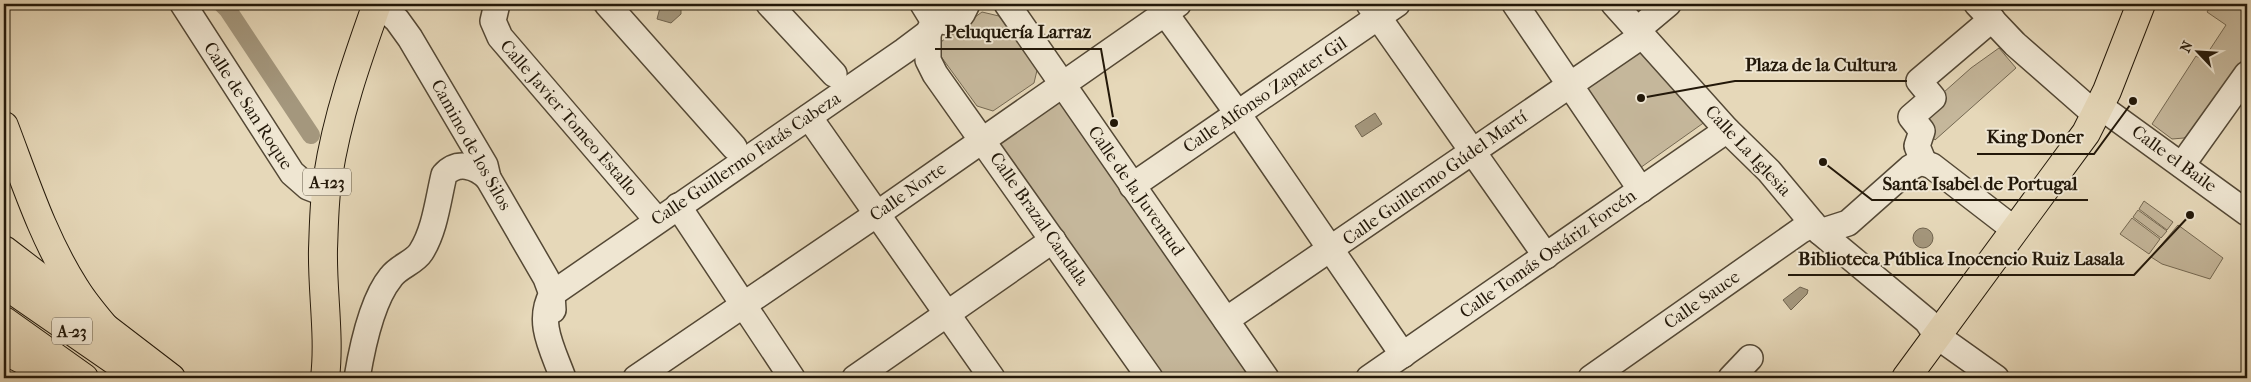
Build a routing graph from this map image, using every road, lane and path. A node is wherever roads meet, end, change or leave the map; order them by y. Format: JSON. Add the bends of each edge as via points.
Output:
{"nodes":[{"id":1,"x":183,"y":4,"type":"edge"},
{"id":2,"x":378,"y":4,"type":"edge"},
{"id":3,"x":606,"y":4,"type":"edge"},
{"id":4,"x":769,"y":4,"type":"edge"},
{"id":5,"x":967,"y":4,"type":"edge"},
{"id":6,"x":1007,"y":4,"type":"edge"},
{"id":7,"x":1516,"y":4,"type":"edge"},
{"id":8,"x":1614,"y":4,"type":"edge"},
{"id":9,"x":1668,"y":4,"type":"edge"},
{"id":10,"x":2141,"y":4,"type":"edge"},
{"id":11,"x":495,"y":7,"type":"edge"},
{"id":12,"x":1171,"y":8,"type":"edge"},
{"id":13,"x":1381,"y":8,"type":"edge"},
{"id":14,"x":1985,"y":12,"type":"edge"},
{"id":15,"x":926,"y":13,"type":"edge"},
{"id":16,"x":1640,"y":33,"type":"junction"},
{"id":17,"x":904,"y":51,"type":"junction"},
{"id":18,"x":928,"y":60,"type":"junction"},
{"id":19,"x":834,"y":74,"type":"dead end"},
{"id":20,"x":2247,"y":74,"type":"edge"},
{"id":21,"x":1061,"y":84,"type":"junction"},
{"id":22,"x":1571,"y":86,"type":"junction"},
{"id":23,"x":2098,"y":111,"type":"junction"},
{"id":24,"x":1238,"y":114,"type":"junction"},
{"id":25,"x":809,"y":117,"type":"junction"},
{"id":26,"x":4,"y":126,"type":"edge"},
{"id":27,"x":1727,"y":130,"type":"junction"},
{"id":28,"x":983,"y":140,"type":"junction"},
{"id":29,"x":734,"y":147,"type":"dead end"},
{"id":30,"x":1472,"y":150,"type":"junction"},
{"id":31,"x":1924,"y":162,"type":"junction"},
{"id":32,"x":2182,"y":165,"type":"junction"},
{"id":33,"x":488,"y":178,"type":"junction"},
{"id":34,"x":1132,"y":186,"type":"junction"},
{"id":35,"x":1641,"y":190,"type":"junction"},
{"id":36,"x":326,"y":194,"type":"junction"},
{"id":37,"x":678,"y":206,"type":"junction"},
{"id":38,"x":2247,"y":212,"type":"edge"},
{"id":39,"x":877,"y":214,"type":"junction"},
{"id":40,"x":657,"y":220,"type":"junction"},
{"id":41,"x":1848,"y":223,"type":"junction"},
{"id":42,"x":1817,"y":228,"type":"junction"},
{"id":43,"x":2015,"y":230,"type":"junction"},
{"id":44,"x":1053,"y":240,"type":"junction"},
{"id":45,"x":1840,"y":249,"type":"junction"},
{"id":46,"x":4,"y":250,"type":"edge"},
{"id":47,"x":1331,"y":250,"type":"junction"},
{"id":48,"x":1546,"y":256,"type":"junction"},
{"id":49,"x":4,"y":284,"type":"edge"},
{"id":50,"x":552,"y":294,"type":"junction"},
{"id":51,"x":743,"y":306,"type":"junction"},
{"id":52,"x":946,"y":313,"type":"junction"},
{"id":53,"x":1226,"y":320,"type":"junction"},
{"id":54,"x":4,"y":321,"type":"edge"},
{"id":55,"x":108,"y":331,"type":"junction"},
{"id":56,"x":1937,"y":336,"type":"junction"},
{"id":57,"x":4,"y":350,"type":"edge"},
{"id":58,"x":1403,"y":354,"type":"junction"},
{"id":59,"x":1750,"y":358,"type":"dead end"},
{"id":60,"x":326,"y":375,"type":"edge"},
{"id":61,"x":641,"y":377,"type":"edge"},
{"id":62,"x":1146,"y":377,"type":"edge"},
{"id":63,"x":59,"y":378,"type":"edge"},
{"id":64,"x":84,"y":378,"type":"edge"},
{"id":65,"x":140,"y":378,"type":"edge"},
{"id":66,"x":170,"y":378,"type":"edge"},
{"id":67,"x":357,"y":378,"type":"edge"},
{"id":68,"x":563,"y":378,"type":"edge"},
{"id":69,"x":578,"y":378,"type":"edge"},
{"id":70,"x":792,"y":378,"type":"edge"},
{"id":71,"x":855,"y":378,"type":"edge"},
{"id":72,"x":992,"y":378,"type":"edge"},
{"id":73,"x":1266,"y":378,"type":"edge"},
{"id":74,"x":1369,"y":378,"type":"edge"},
{"id":75,"x":1591,"y":378,"type":"edge"},
{"id":76,"x":1731,"y":378,"type":"edge"},
{"id":77,"x":1906,"y":378,"type":"edge"},
{"id":78,"x":1996,"y":378,"type":"edge"}],
"edges":[{"from":1,"to":36,"type":"street","name":"Calle de San Roque","via":[[292,173],[308,186]]},
{"from":2,"to":33,"type":"street","name":"Camino de los Silos","via":[[397,20],[410,38],[485,165]]},
{"from":2,"to":36,"type":"main road","number":"A-123","via":[[346,98]]},
{"from":3,"to":29,"type":"street"},
{"from":4,"to":19,"type":"street"},
{"from":5,"to":15,"type":"street","via":[[962,14],[952,20],[941,22]]},
{"from":6,"to":21,"type":"street","name":"Calle de la Juventud"},
{"from":7,"to":22,"type":"street"},
{"from":8,"to":16,"type":"street","name":"Calle La Iglesia"},
{"from":9,"to":16,"type":"street","name":"Calle Guillermo Gúdel Martí"},
{"from":10,"to":23,"type":"main road"},
{"from":11,"to":40,"type":"street","name":"Calle Javier Tomeo Estallo","via":[[494,26],[500,37]]},
{"from":12,"to":21,"type":"street","name":"Calle Norte"},
{"from":12,"to":24,"type":"street"},
{"from":13,"to":24,"type":"street","name":"Calle Alfonso Zapater Gil"},
{"from":13,"to":30,"type":"street"},
{"from":14,"to":23,"type":"street","name":"Calle el Baile","via":[[2015,44]]},
{"from":14,"to":31,"type":"street","via":[[1919,81],[1933,98],[1911,117],[1922,131],[1917,146]]},
{"from":15,"to":17,"type":"street","name":"Calle Guillermo Fatás Cabeza"},
{"from":15,"to":18,"type":"street"},
{"from":16,"to":22,"type":"street","name":"Calle Guillermo Gúdel Martí"},
{"from":16,"to":27,"type":"street","name":"Calle La Iglesia"},
{"from":17,"to":18,"type":"street"},
{"from":17,"to":25,"type":"street","name":"Calle Guillermo Fatás Cabeza"},
{"from":18,"to":28,"type":"street","name":"Calle Brazal Candala"},
{"from":20,"to":32,"type":"street"},
{"from":21,"to":28,"type":"street","name":"Calle Norte"},
{"from":21,"to":34,"type":"street","name":"Calle de la Juventud"},
{"from":22,"to":30,"type":"street","name":"Calle Guillermo Gúdel Martí"},
{"from":22,"to":35,"type":"street"},
{"from":23,"to":32,"type":"street","name":"Calle el Baile"},
{"from":23,"to":43,"type":"main road","via":[[2086,133]]},
{"from":24,"to":34,"type":"street","name":"Calle Alfonso Zapater Gil"},
{"from":24,"to":47,"type":"street"},
{"from":25,"to":37,"type":"street","name":"Calle Guillermo Fatás Cabeza"},
{"from":25,"to":39,"type":"street"},
{"from":26,"to":55,"type":"main road","via":[[38,217],[56,254],[75,289]]},
{"from":27,"to":35,"type":"street","name":"Calle Tomás Ostáriz Forcén"},
{"from":27,"to":42,"type":"street","name":"Calle La Iglesia","via":[[1769,171]]},
{"from":28,"to":39,"type":"street","name":"Calle Norte"},
{"from":28,"to":44,"type":"street","name":"Calle Brazal Candala"},
{"from":30,"to":47,"type":"street","name":"Calle Guillermo Gúdel Martí"},
{"from":30,"to":48,"type":"street"},
{"from":31,"to":41,"type":"street","via":[[1910,168]]},
{"from":31,"to":43,"type":"street"},
{"from":32,"to":38,"type":"street","name":"Calle el Baile"},
{"from":33,"to":50,"type":"street","name":"Camino de los Silos"},
{"from":33,"to":67,"type":"street","via":[[480,170],[465,166],[452,168],[444,175],[424,246],[416,258],[394,274],[379,298]]},
{"from":34,"to":53,"type":"street","name":"Calle de la Juventud"},
{"from":35,"to":48,"type":"street","name":"Calle Tomás Ostáriz Forcén"},
{"from":36,"to":60,"type":"main road","number":"A-123","via":[[323,250]]},
{"from":37,"to":40,"type":"street","name":"Calle Guillermo Fatás Cabeza"},
{"from":37,"to":51,"type":"street"},
{"from":39,"to":51,"type":"street","name":"Calle Norte"},
{"from":39,"to":52,"type":"street"},
{"from":40,"to":50,"type":"street","name":"Calle Guillermo Fatás Cabeza"},
{"from":41,"to":42,"type":"street","name":"Calle Sauce"},
{"from":41,"to":45,"type":"street"},
{"from":42,"to":45,"type":"street","name":"Calle La Iglesia"},
{"from":42,"to":75,"type":"street","name":"Calle Sauce","via":[[1800,231]]},
{"from":43,"to":56,"type":"main road"},
{"from":44,"to":52,"type":"street"},
{"from":44,"to":62,"type":"street","name":"Calle Brazal Candala"},
{"from":45,"to":56,"type":"street","name":"Calle La Iglesia","via":[[1930,324]]},
{"from":46,"to":55,"type":"main road"},
{"from":47,"to":53,"type":"street","name":"Calle Guillermo Gúdel Martí"},
{"from":47,"to":58,"type":"street"},
{"from":48,"to":58,"type":"street","name":"Calle Tomás Ostáriz Forcén"},
{"from":49,"to":65,"type":"main road","number":"A-23"},
{"from":50,"to":68,"type":"street","via":[[544,318]]},
{"from":50,"to":69,"type":"street","name":"Camino de los Silos","via":[[554,313]]},
{"from":51,"to":61,"type":"street","name":"Calle Norte"},
{"from":51,"to":70,"type":"street"},
{"from":52,"to":71,"type":"street"},
{"from":52,"to":72,"type":"street"},
{"from":53,"to":73,"type":"street","name":"Calle de la Juventud"},
{"from":54,"to":64,"type":"main road","number":"A-23"},
{"from":55,"to":66,"type":"main road"},
{"from":56,"to":77,"type":"main road"},
{"from":56,"to":78,"type":"street","name":"Calle La Iglesia"},
{"from":57,"to":63,"type":"main road"},
{"from":58,"to":74,"type":"street","name":"Calle Tomás Ostáriz Forcén"},
{"from":59,"to":76,"type":"street"}]}
